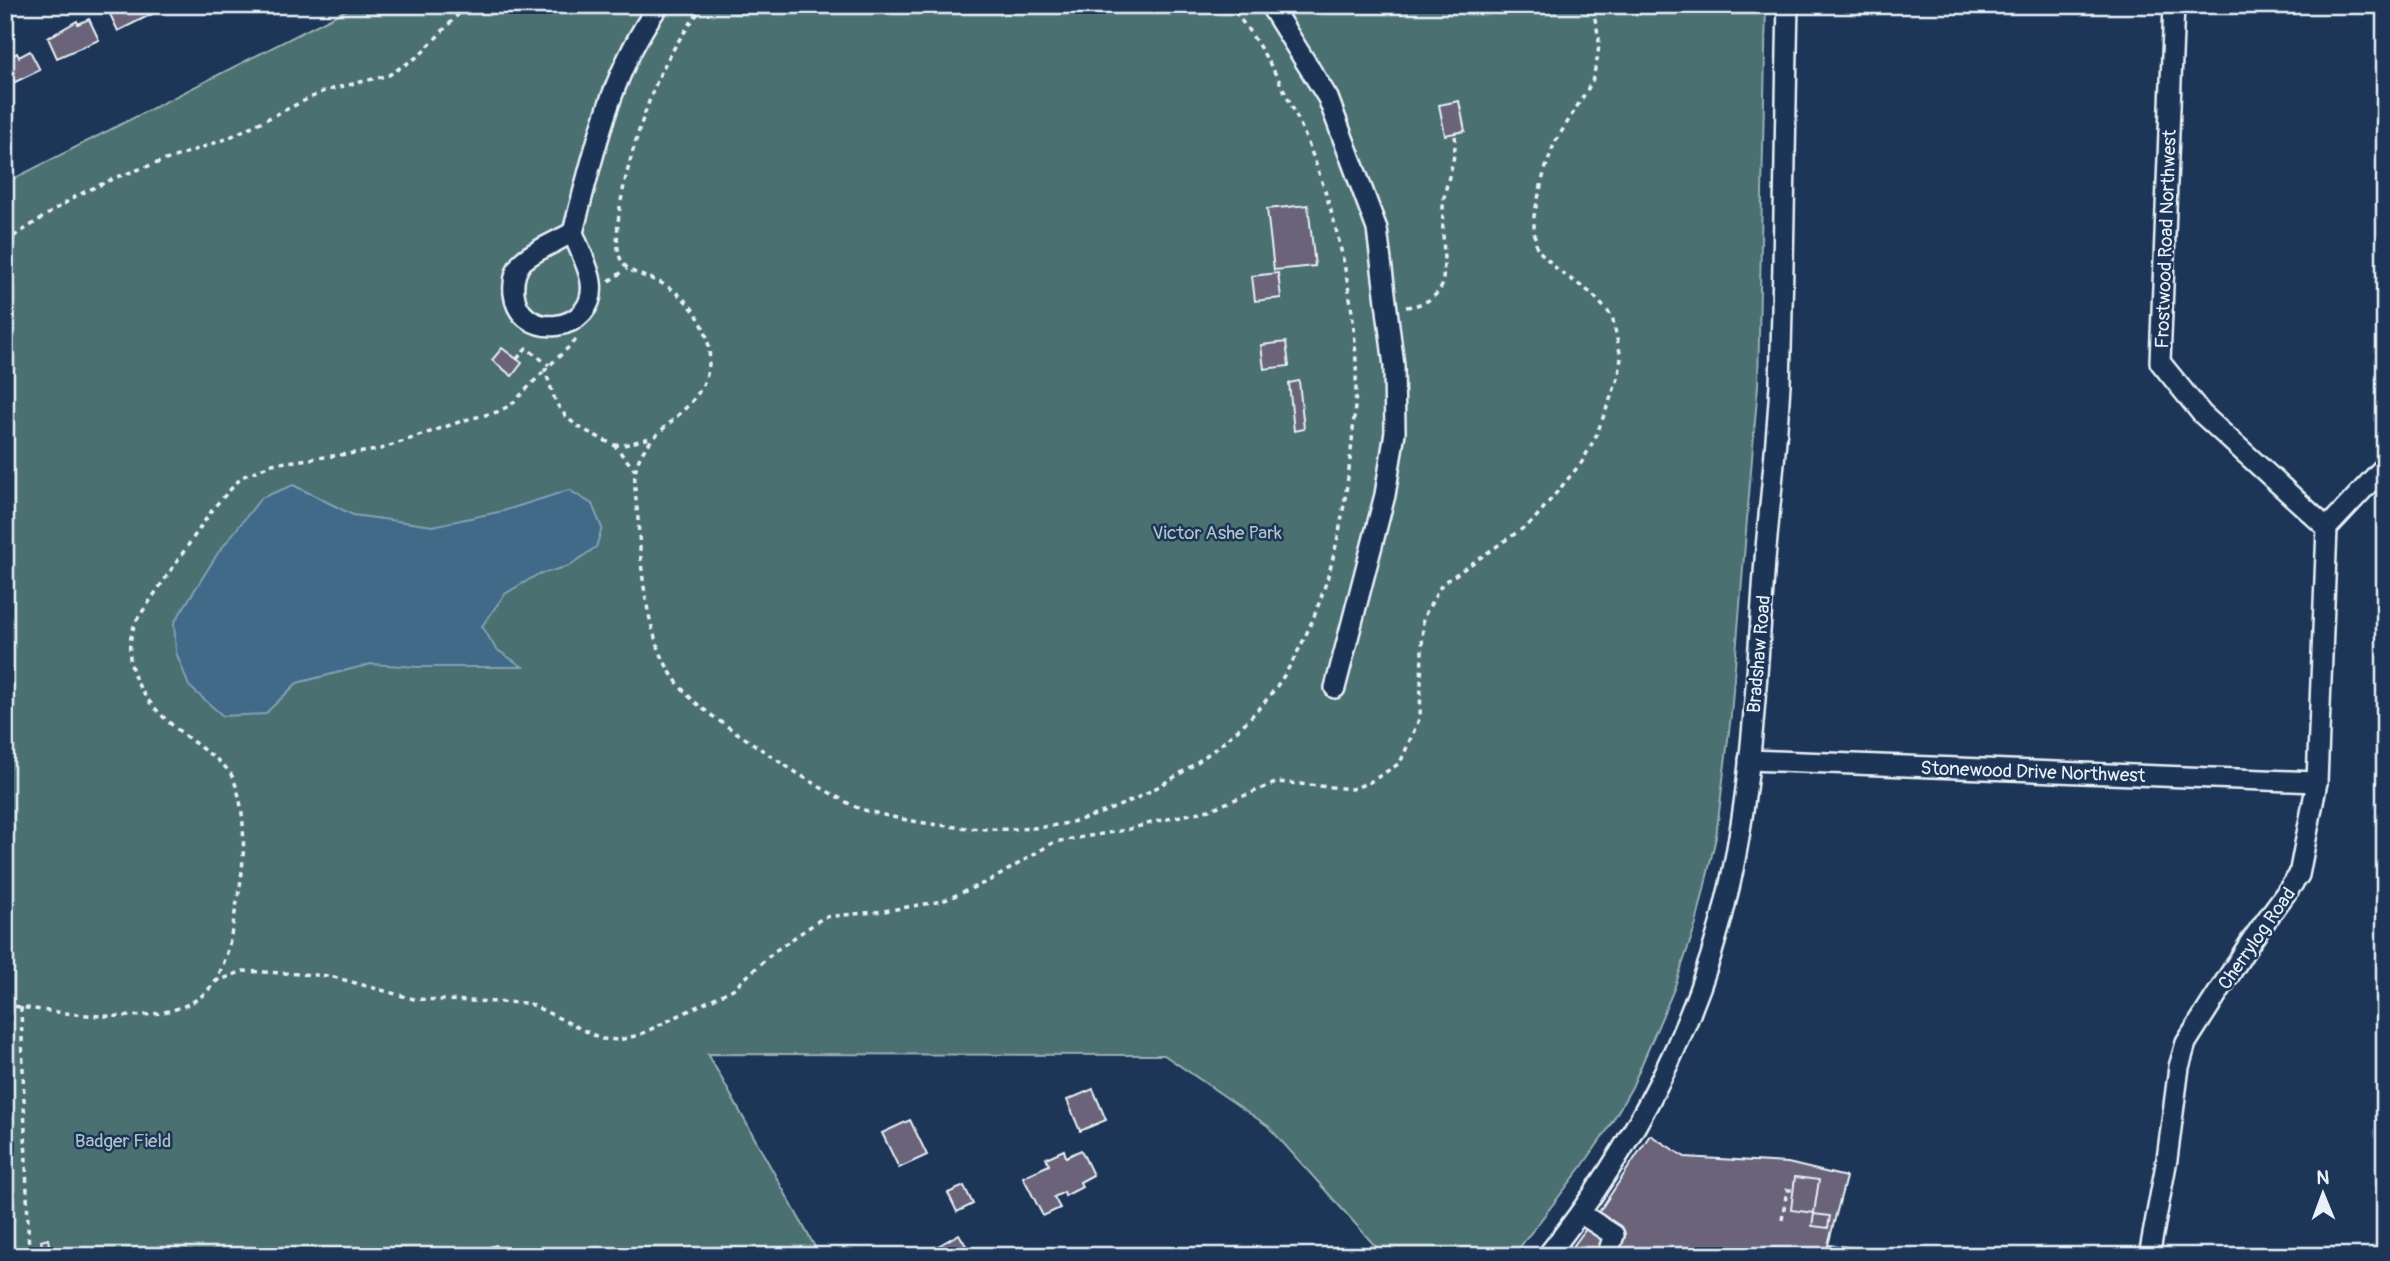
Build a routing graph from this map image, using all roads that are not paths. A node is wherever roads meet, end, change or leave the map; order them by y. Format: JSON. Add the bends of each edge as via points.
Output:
{"nodes":[{"id":1,"x":659,"y":5,"type":"edge"},
{"id":2,"x":1270,"y":5,"type":"edge"},
{"id":3,"x":1788,"y":5,"type":"edge"},
{"id":4,"x":2174,"y":5,"type":"edge"},
{"id":5,"x":573,"y":232,"type":"junction"},
{"id":6,"x":2385,"y":466,"type":"edge"},
{"id":7,"x":2327,"y":528,"type":"junction"},
{"id":8,"x":1335,"y":688,"type":"dead end"},
{"id":9,"x":1749,"y":760,"type":"junction"},
{"id":10,"x":2317,"y":782,"type":"junction"},
{"id":11,"x":1580,"y":1213,"type":"junction"},
{"id":12,"x":1547,"y":1256,"type":"edge"},
{"id":13,"x":1607,"y":1256,"type":"edge"},
{"id":14,"x":2148,"y":1256,"type":"edge"}],
"edges":[{"from":1,"to":5,"type":"street","via":[[614,86]]},
{"from":2,"to":8,"type":"street","via":[[1328,98],[1377,229],[1394,366],[1395,432],[1385,495]]},
{"from":3,"to":9,"type":"street","name":"Bradshaw Road","via":[[1779,387]]},
{"from":4,"to":7,"type":"street","name":"Frostwood Road Northwest","via":[[2160,362],[2202,414]]},
{"from":5,"to":5,"type":"street","via":[[532,254],[516,273],[514,298],[519,309],[540,325],[566,325],[578,318],[591,296],[592,283]]},
{"from":6,"to":7,"type":"street"},
{"from":7,"to":10,"type":"street","name":"Cherrylog Road"},
{"from":9,"to":10,"type":"street","name":"Stonewood Drive Northwest"},
{"from":9,"to":11,"type":"street","name":"Bradshaw Road","via":[[1730,886],[1698,991],[1636,1126]]},
{"from":10,"to":14,"type":"street","name":"Cherrylog Road","via":[[2299,875],[2186,1043]]},
{"from":11,"to":12,"type":"street","name":"Bradshaw Road"},
{"from":11,"to":13,"type":"street","via":[[1614,1235]]}]}
